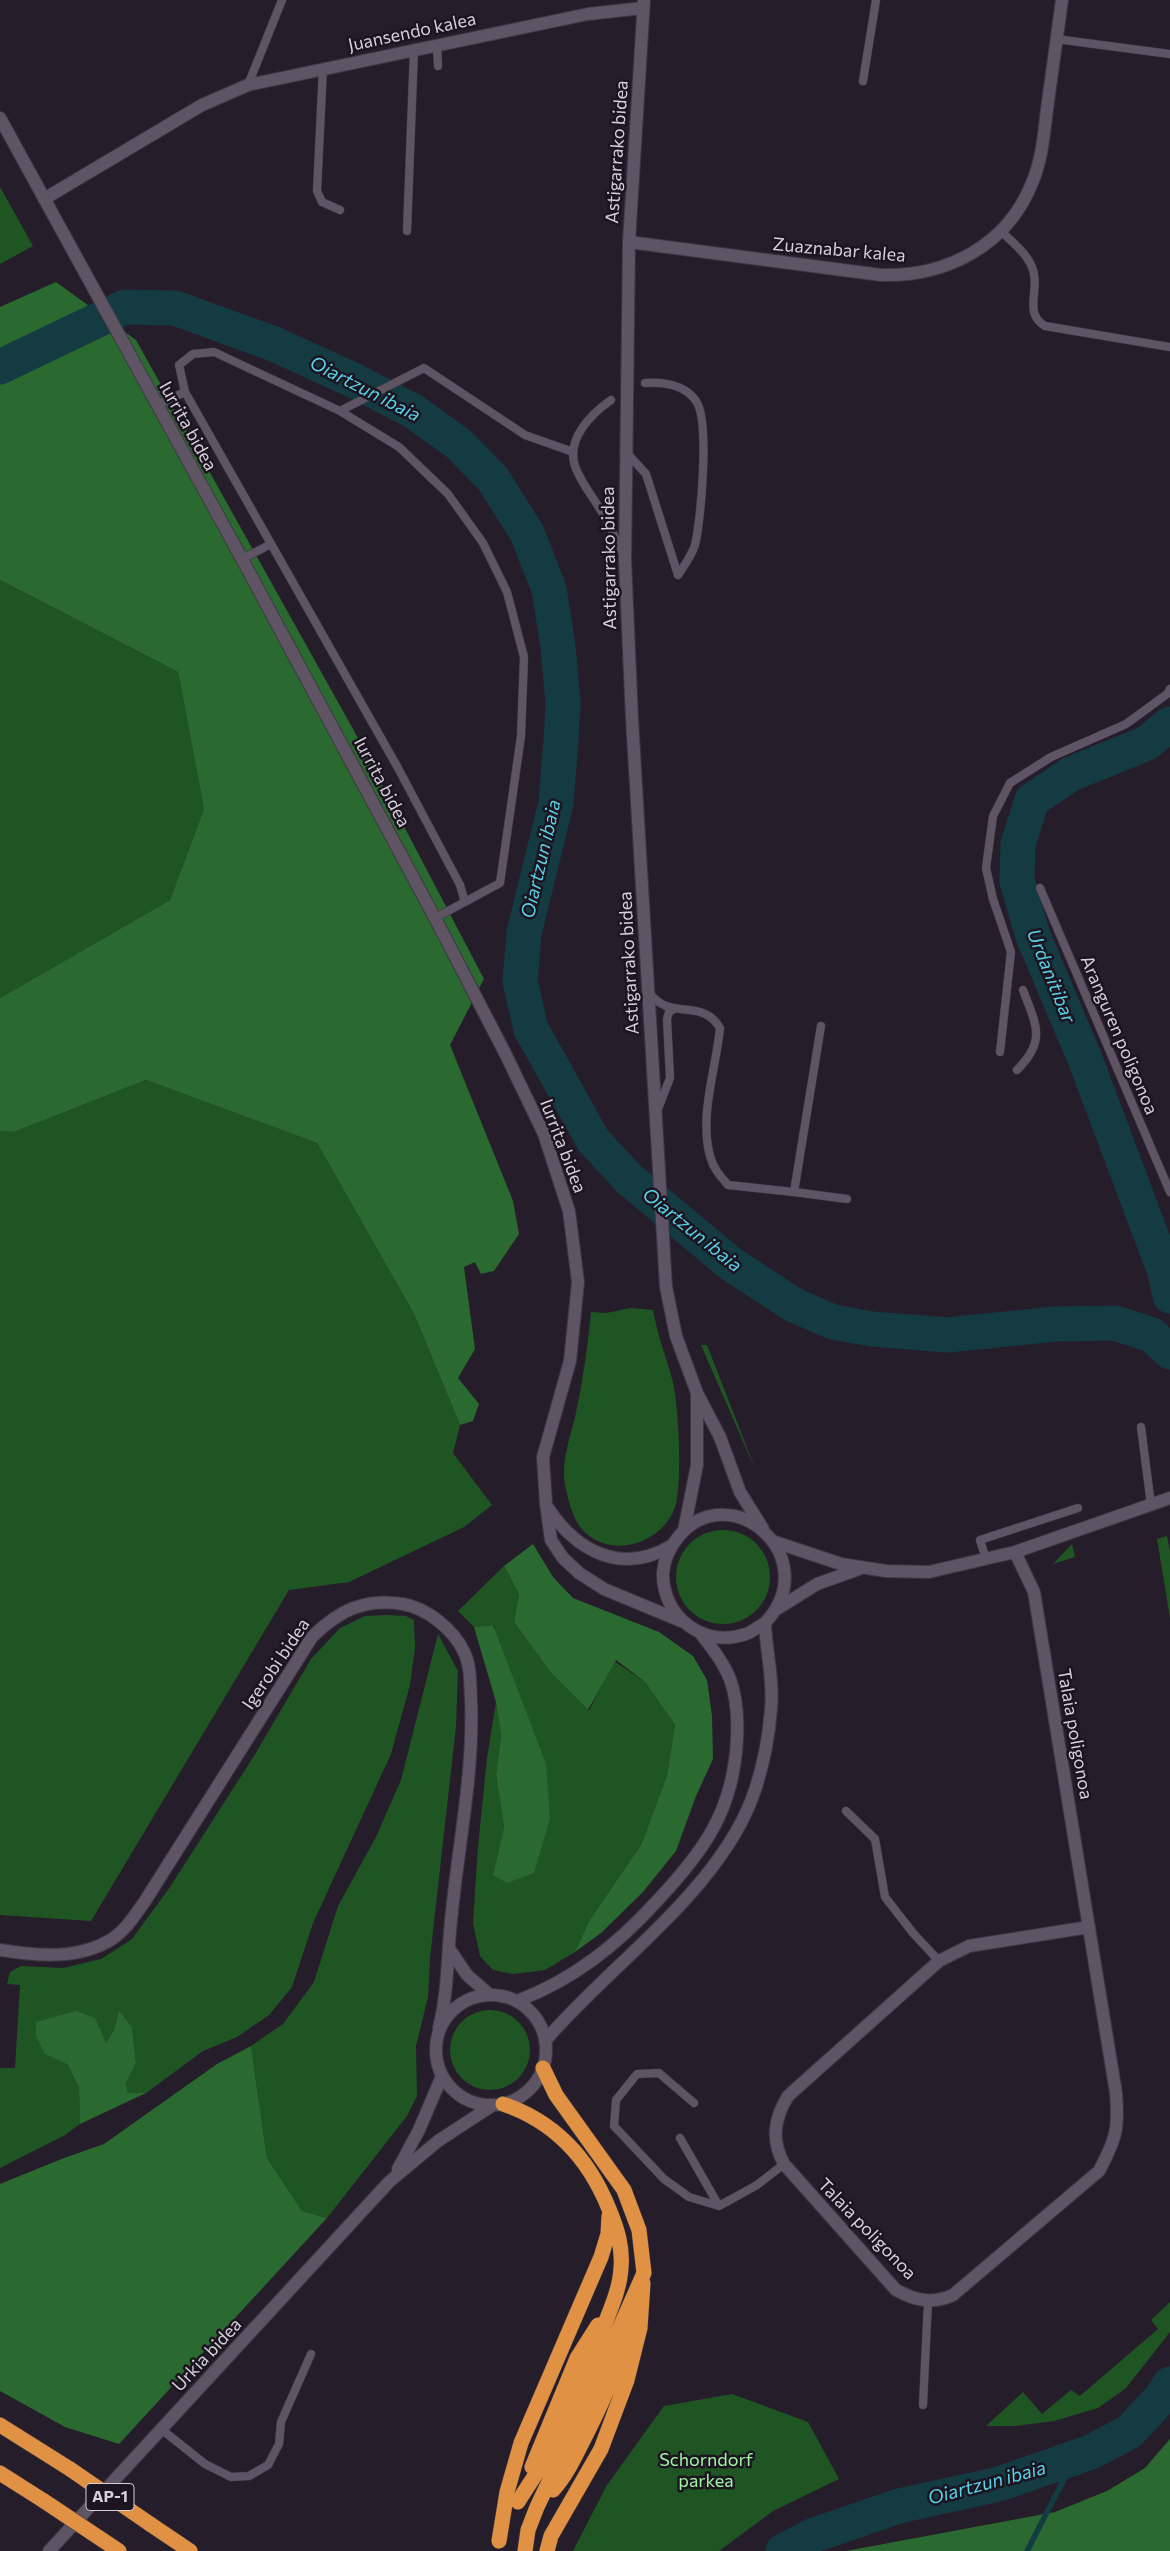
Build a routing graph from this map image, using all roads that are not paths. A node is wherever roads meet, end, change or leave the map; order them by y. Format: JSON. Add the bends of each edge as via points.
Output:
{"nodes":[{"id":1,"x":282,"y":0,"type":"edge"},
{"id":2,"x":876,"y":0,"type":"edge"},
{"id":3,"x":1062,"y":0,"type":"edge"},
{"id":4,"x":643,"y":4,"type":"edge"},
{"id":5,"x":1056,"y":39,"type":"junction"},
{"id":6,"x":437,"y":45,"type":"junction"},
{"id":7,"x":414,"y":50,"type":"junction"},
{"id":8,"x":1170,"y":54,"type":"edge"},
{"id":9,"x":438,"y":66,"type":"dead end"},
{"id":10,"x":323,"y":68,"type":"junction"},
{"id":11,"x":863,"y":81,"type":"dead end"},
{"id":12,"x":248,"y":85,"type":"junction"},
{"id":13,"x":0,"y":118,"type":"edge"},
{"id":14,"x":44,"y":199,"type":"junction"},
{"id":15,"x":340,"y":210,"type":"dead end"},
{"id":16,"x":407,"y":231,"type":"dead end"},
{"id":17,"x":1001,"y":231,"type":"junction"},
{"id":18,"x":629,"y":242,"type":"junction"},
{"id":19,"x":1170,"y":348,"type":"edge"},
{"id":20,"x":645,"y":384,"type":"dead end"},
{"id":21,"x":185,"y":392,"type":"junction"},
{"id":22,"x":611,"y":400,"type":"dead end"},
{"id":23,"x":157,"y":405,"type":"junction"},
{"id":24,"x":340,"y":411,"type":"junction"},
{"id":25,"x":625,"y":450,"type":"junction"},
{"id":26,"x":574,"y":452,"type":"junction"},
{"id":27,"x":271,"y":544,"type":"junction"},
{"id":28,"x":242,"y":559,"type":"junction"},
{"id":29,"x":625,"y":560,"type":"junction"},
{"id":30,"x":1170,"y":689,"type":"edge"},
{"id":31,"x":1040,"y":888,"type":"dead end"},
{"id":32,"x":464,"y":902,"type":"junction"},
{"id":33,"x":436,"y":918,"type":"junction"},
{"id":34,"x":648,"y":990,"type":"junction"},
{"id":35,"x":1023,"y":990,"type":"dead end"},
{"id":36,"x":674,"y":1009,"type":"junction"},
{"id":37,"x":821,"y":1026,"type":"dead end"},
{"id":38,"x":1000,"y":1052,"type":"dead end"},
{"id":39,"x":1017,"y":1070,"type":"dead end"},
{"id":40,"x":656,"y":1115,"type":"junction"},
{"id":41,"x":794,"y":1192,"type":"junction"},
{"id":42,"x":1170,"y":1192,"type":"edge"},
{"id":43,"x":847,"y":1199,"type":"dead end"},
{"id":44,"x":697,"y":1393,"type":"junction"},
{"id":45,"x":1141,"y":1427,"type":"dead end"},
{"id":46,"x":1170,"y":1498,"type":"edge"},
{"id":47,"x":546,"y":1504,"type":"junction"},
{"id":48,"x":1151,"y":1505,"type":"junction"},
{"id":49,"x":1078,"y":1508,"type":"dead end"},
{"id":50,"x":762,"y":1529,"type":"junction"},
{"id":51,"x":684,"y":1530,"type":"junction"},
{"id":52,"x":775,"y":1542,"type":"junction"},
{"id":53,"x":671,"y":1546,"type":"junction"},
{"id":54,"x":1015,"y":1552,"type":"junction"},
{"id":55,"x":986,"y":1559,"type":"junction"},
{"id":56,"x":864,"y":1568,"type":"junction"},
{"id":57,"x":777,"y":1609,"type":"junction"},
{"id":58,"x":681,"y":1621,"type":"junction"},
{"id":59,"x":765,"y":1622,"type":"junction"},
{"id":60,"x":701,"y":1634,"type":"junction"},
{"id":61,"x":846,"y":1811,"type":"dead end"},
{"id":62,"x":1089,"y":1927,"type":"junction"},
{"id":63,"x":0,"y":1950,"type":"edge"},
{"id":64,"x":450,"y":1950,"type":"junction"},
{"id":65,"x":939,"y":1961,"type":"junction"},
{"id":66,"x":490,"y":1995,"type":"junction"},
{"id":67,"x":516,"y":2001,"type":"junction"},
{"id":68,"x":439,"y":2028,"type":"junction"},
{"id":69,"x":545,"y":2041,"type":"junction"},
{"id":70,"x":543,"y":2068,"type":"junction"},
{"id":71,"x":442,"y":2076,"type":"junction"},
{"id":72,"x":694,"y":2103,"type":"dead end"},
{"id":73,"x":498,"y":2105,"type":"junction"},
{"id":74,"x":680,"y":2138,"type":"dead end"},
{"id":75,"x":784,"y":2164,"type":"junction"},
{"id":76,"x":389,"y":2182,"type":"junction"},
{"id":77,"x":719,"y":2206,"type":"junction"},
{"id":78,"x":609,"y":2209,"type":"junction"},
{"id":79,"x":644,"y":2273,"type":"junction"},
{"id":80,"x":928,"y":2301,"type":"junction"},
{"id":81,"x":311,"y":2354,"type":"dead end"},
{"id":82,"x":923,"y":2405,"type":"dead end"},
{"id":83,"x":0,"y":2425,"type":"edge"},
{"id":84,"x":161,"y":2429,"type":"junction"},
{"id":85,"x":0,"y":2472,"type":"edge"},
{"id":86,"x":497,"y":2546,"type":"edge"},
{"id":87,"x":49,"y":2551,"type":"edge"},
{"id":88,"x":119,"y":2551,"type":"edge"},
{"id":89,"x":190,"y":2551,"type":"edge"},
{"id":90,"x":525,"y":2551,"type":"edge"},
{"id":91,"x":547,"y":2551,"type":"edge"}],
"edges":[{"from":1,"to":12,"type":"lane"},
{"from":2,"to":11,"type":"lane"},
{"from":3,"to":5,"type":"street","name":"Zuaznabar kalea"},
{"from":4,"to":6,"type":"street","name":"Juansendo kalea"},
{"from":4,"to":18,"type":"street","name":"Astigarrako bidea"},
{"from":5,"to":8,"type":"lane"},
{"from":5,"to":17,"type":"street","name":"Zuaznabar kalea","via":[[1038,166],[1024,201]]},
{"from":6,"to":7,"type":"street","name":"Juansendo kalea"},
{"from":6,"to":9,"type":"lane"},
{"from":7,"to":10,"type":"street","name":"Juansendo kalea"},
{"from":7,"to":16,"type":"lane"},
{"from":10,"to":12,"type":"street","name":"Juansendo kalea"},
{"from":10,"to":15,"type":"lane","via":[[317,191],[322,202]]},
{"from":12,"to":14,"type":"street","name":"Juansendo kalea","via":[[202,106]]},
{"from":13,"to":14,"type":"street","name":"Iurrita bidea"},
{"from":14,"to":23,"type":"street","name":"Iurrita bidea"},
{"from":17,"to":18,"type":"street","name":"Zuaznabar kalea","via":[[971,255],[955,263],[900,276]]},
{"from":17,"to":19,"type":"lane","via":[[1024,254],[1034,272],[1032,313],[1036,321],[1045,326]]},
{"from":18,"to":25,"type":"street","name":"Astigarrako bidea"},
{"from":20,"to":25,"type":"lane","via":[[662,382],[679,388],[697,402],[703,424],[700,507],[694,547],[678,575],[646,474]]},
{"from":21,"to":23,"type":"lane"},
{"from":21,"to":24,"type":"lane","via":[[179,365],[193,354],[214,352]]},
{"from":21,"to":27,"type":"lane"},
{"from":22,"to":26,"type":"lane","via":[[584,423]]},
{"from":23,"to":28,"type":"street","name":"Iurrita bidea"},
{"from":24,"to":26,"type":"lane","via":[[424,368],[525,435]]},
{"from":24,"to":32,"type":"lane","via":[[399,447],[448,494],[484,543],[507,592],[524,657],[521,736],[500,883]]},
{"from":25,"to":29,"type":"street","name":"Astigarrako bidea"},
{"from":26,"to":29,"type":"lane","via":[[575,466],[604,514]]},
{"from":27,"to":28,"type":"lane"},
{"from":27,"to":32,"type":"lane","via":[[398,768],[460,885]]},
{"from":28,"to":33,"type":"street","name":"Iurrita bidea"},
{"from":29,"to":34,"type":"street","name":"Astigarrako bidea"},
{"from":30,"to":38,"type":"lane","via":[[1126,724],[1051,757],[1010,783],[993,816],[986,868],[1011,952]]},
{"from":31,"to":42,"type":"lane","name":"Aranguren poligonoa"},
{"from":32,"to":33,"type":"lane"},
{"from":33,"to":47,"type":"street","name":"Iurrita bidea","via":[[544,1134],[569,1211],[578,1282],[570,1361],[543,1457]]},
{"from":34,"to":36,"type":"lane","via":[[659,1003]]},
{"from":34,"to":40,"type":"street","name":"Astigarrako bidea"},
{"from":35,"to":39,"type":"lane","via":[[1037,1033],[1033,1051]]},
{"from":36,"to":40,"type":"lane","via":[[667,1019],[670,1078]]},
{"from":36,"to":41,"type":"lane","via":[[699,1010],[714,1018],[720,1028],[706,1134],[716,1172],[728,1185]]},
{"from":37,"to":41,"type":"lane"},
{"from":40,"to":44,"type":"street","name":"Astigarrako bidea","via":[[670,1310]]},
{"from":41,"to":43,"type":"lane"},
{"from":44,"to":50,"type":"street","via":[[720,1437],[740,1492]]},
{"from":44,"to":51,"type":"street","via":[[697,1465]]},
{"from":45,"to":48,"type":"lane"},
{"from":46,"to":48,"type":"street"},
{"from":47,"to":53,"type":"street","via":[[562,1528],[588,1549],[615,1558],[649,1556]]},
{"from":47,"to":58,"type":"street","name":"Iurrita bidea","via":[[551,1540],[579,1573],[604,1589]]},
{"from":48,"to":54,"type":"street"},
{"from":49,"to":55,"type":"lane","via":[[980,1540]]},
{"from":50,"to":51,"type":"street","via":[[748,1520],[715,1516]]},
{"from":50,"to":52,"type":"street"},
{"from":51,"to":53,"type":"street"},
{"from":52,"to":56,"type":"street","via":[[818,1558]]},
{"from":52,"to":57,"type":"street","via":[[786,1575],[784,1593]]},
{"from":53,"to":58,"type":"street","via":[[664,1564],[663,1585],[669,1604]]},
{"from":54,"to":55,"type":"street"},
{"from":54,"to":62,"type":"street","name":"Talaia poligonoa","via":[[1034,1592]]},
{"from":55,"to":56,"type":"street","via":[[929,1572]]},
{"from":56,"to":57,"type":"street","via":[[817,1584]]},
{"from":57,"to":59,"type":"street"},
{"from":58,"to":60,"type":"street"},
{"from":59,"to":60,"type":"street","via":[[746,1634],[724,1638]]},
{"from":59,"to":69,"type":"street","via":[[772,1707],[763,1761],[750,1803],[722,1853],[688,1896]]},
{"from":60,"to":67,"type":"street","via":[[730,1678],[738,1711],[734,1770],[714,1830],[685,1871],[631,1930],[564,1980]]},
{"from":61,"to":65,"type":"lane","via":[[875,1839],[885,1897]]},
{"from":62,"to":65,"type":"street","name":"Talaia poligonoa","via":[[969,1946]]},
{"from":62,"to":80,"type":"street","name":"Talaia poligonoa","via":[[1116,2093],[1118,2121],[1113,2145],[1099,2171],[960,2289],[940,2301]]},
{"from":63,"to":64,"type":"street","name":"Igerobi bidea","via":[[28,1955],[67,1954],[91,1949],[112,1939],[145,1901],[312,1637],[342,1613],[379,1601],[415,1606],[435,1619],[454,1636],[464,1652],[470,1674],[472,1738],[451,1914]]},
{"from":64,"to":66,"type":"street","via":[[467,1975]]},
{"from":64,"to":68,"type":"street","name":"Igerobi bidea","via":[[447,1990]]},
{"from":65,"to":75,"type":"street","name":"Talaia poligonoa","via":[[788,2096],[778,2112],[775,2128],[777,2151]]},
{"from":66,"to":67,"type":"street"},
{"from":66,"to":68,"type":"street","via":[[460,2004]]},
{"from":67,"to":69,"type":"street","via":[[536,2018]]},
{"from":68,"to":71,"type":"street","via":[[435,2052]]},
{"from":69,"to":70,"type":"street"},
{"from":70,"to":73,"type":"street","via":[[528,2091],[517,2099]]},
{"from":70,"to":79,"type":"highway","via":[[556,2095],[624,2190],[639,2230]]},
{"from":71,"to":73,"type":"street","via":[[458,2095],[469,2101]]},
{"from":71,"to":76,"type":"street","name":"Urkia bidea","via":[[420,2130]]},
{"from":72,"to":77,"type":"lane","via":[[659,2073],[637,2074],[616,2100],[614,2126],[664,2179],[689,2197]]},
{"from":73,"to":76,"type":"street","name":"Urkia bidea","via":[[438,2141]]},
{"from":73,"to":78,"type":"highway","via":[[537,2119],[564,2139],[586,2162]]},
{"from":74,"to":77,"type":"lane"},
{"from":75,"to":77,"type":"lane","via":[[758,2185]]},
{"from":75,"to":80,"type":"street","name":"Talaia poligonoa","via":[[896,2290],[917,2300]]},
{"from":76,"to":84,"type":"street","name":"Urkia bidea"},
{"from":78,"to":86,"type":"highway","via":[[608,2234],[602,2257],[521,2443],[507,2492]]},
{"from":78,"to":86,"type":"highway","via":[[621,2252],[614,2300],[556,2441],[518,2502]]},
{"from":79,"to":90,"type":"highway","via":[[537,2508],[528,2530]]},
{"from":79,"to":91,"type":"highway","via":[[640,2328],[627,2380],[601,2449],[551,2536]]},
{"from":80,"to":82,"type":"lane"},
{"from":81,"to":84,"type":"lane","via":[[281,2422],[279,2444],[268,2465],[250,2476],[231,2477],[205,2464]]},
{"from":83,"to":89,"type":"highway","number":"AP-1","bridge":true},
{"from":84,"to":87,"type":"street","name":"Urkia bidea"},
{"from":85,"to":88,"type":"highway","number":"AP-1","bridge":true}]}
